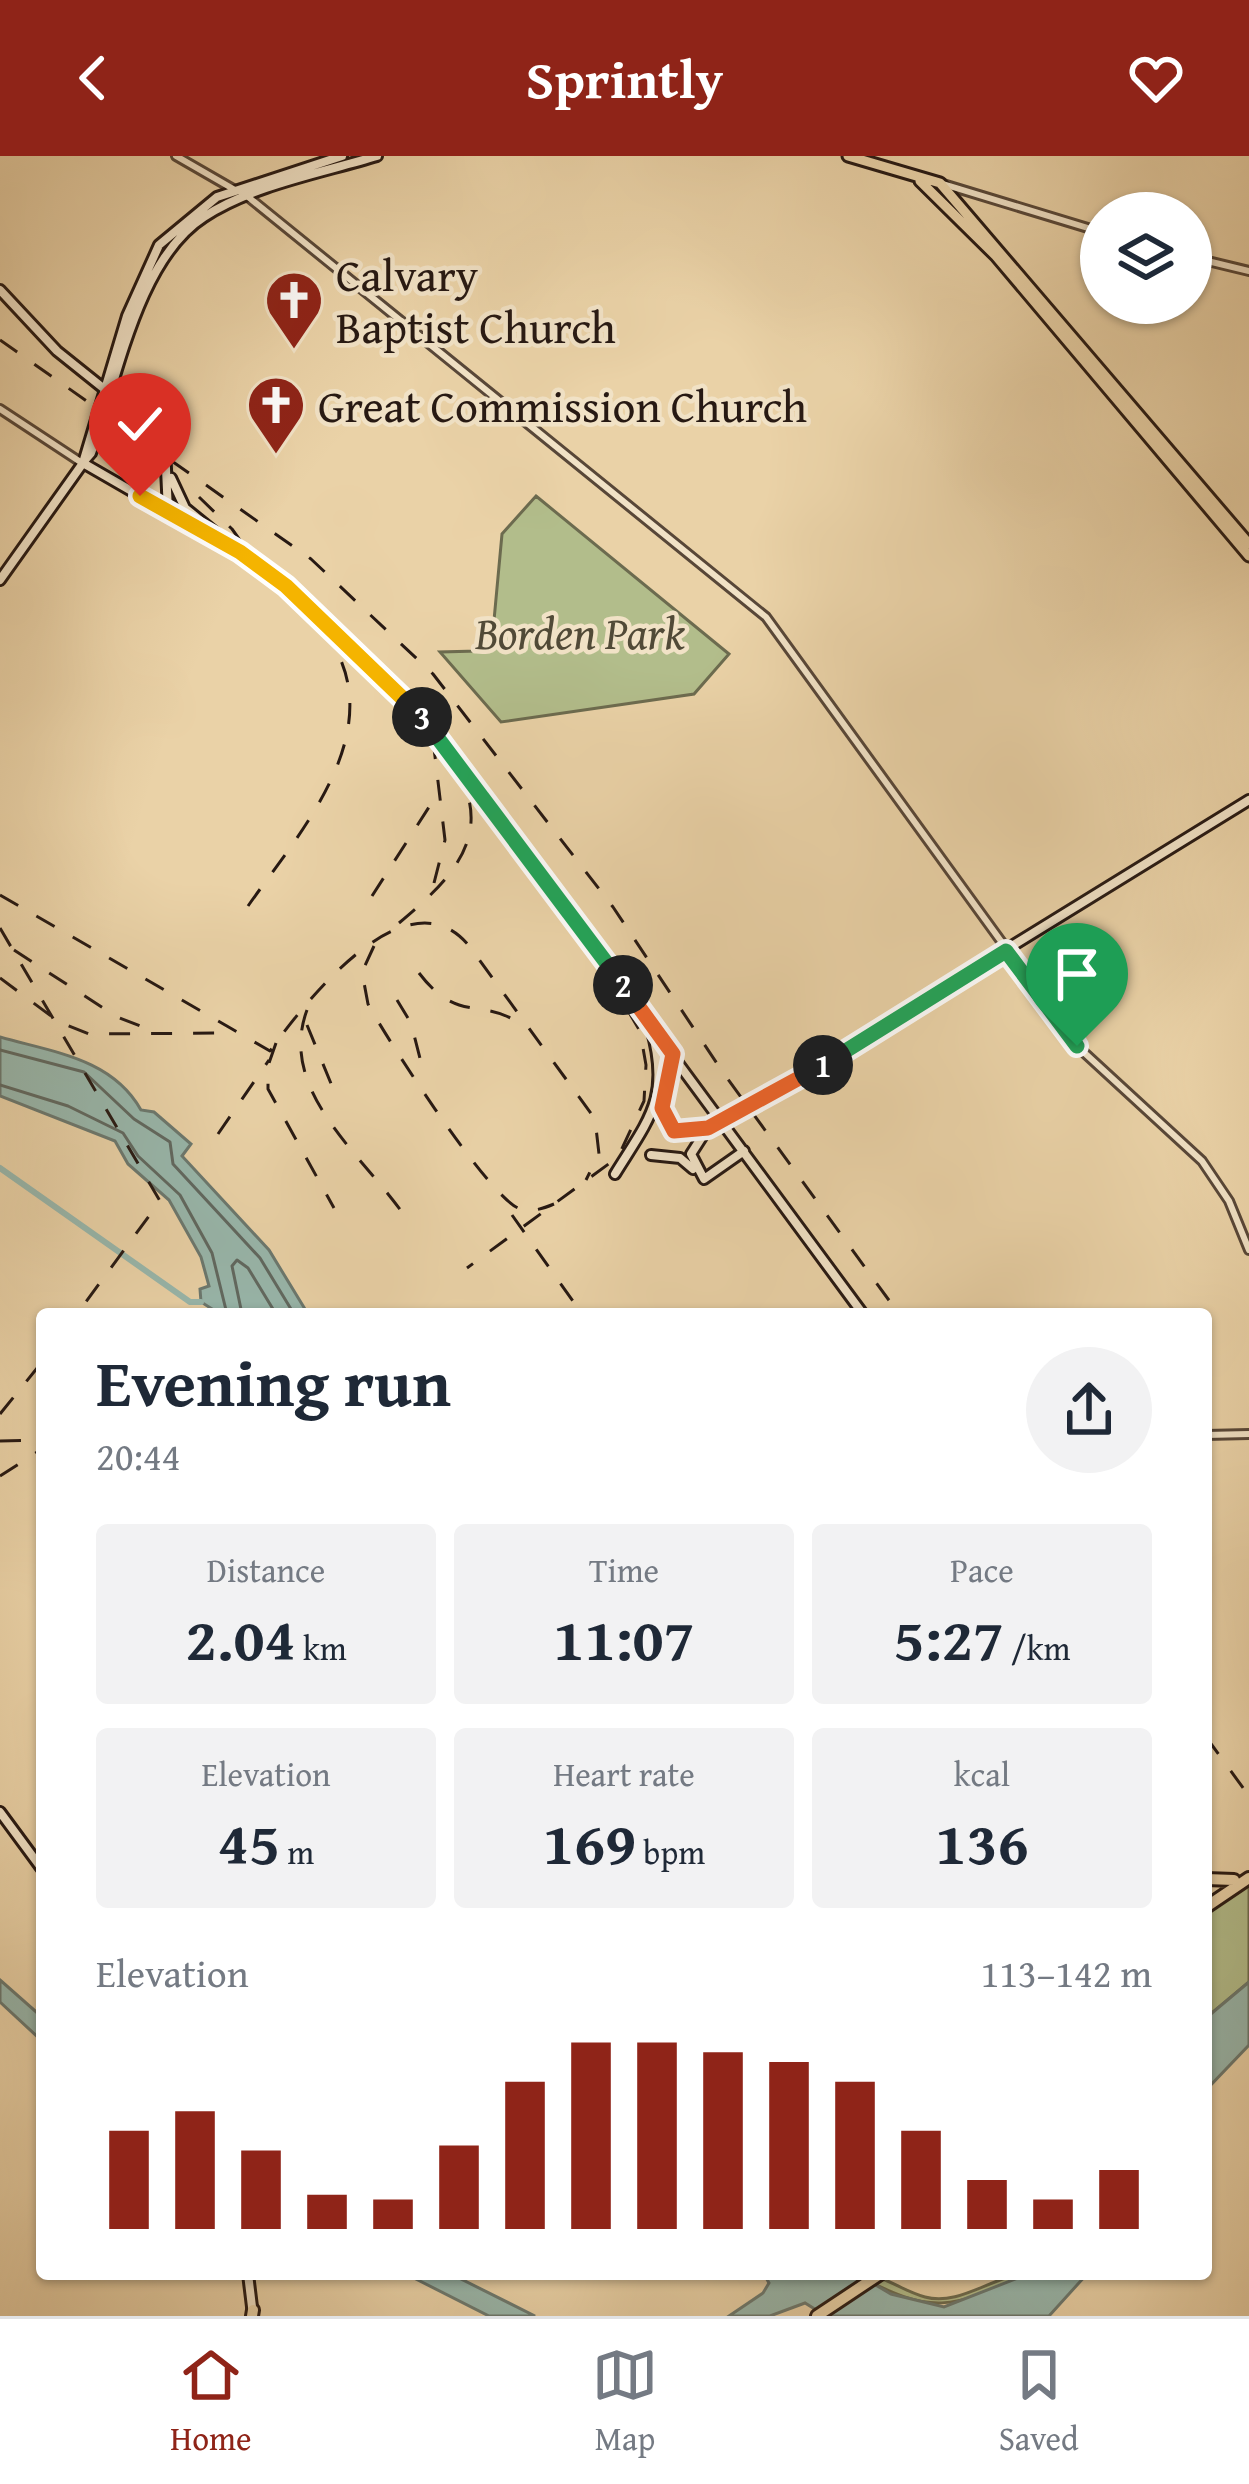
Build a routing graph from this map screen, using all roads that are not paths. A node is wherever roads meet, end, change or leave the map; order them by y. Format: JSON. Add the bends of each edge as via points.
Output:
{"nodes":[{"id":1,"x":176,"y":156,"type":"edge"},
{"id":2,"x":376,"y":156,"type":"edge"},
{"id":3,"x":848,"y":156,"type":"edge"},
{"id":4,"x":339,"y":160,"type":"edge"},
{"id":5,"x":910,"y":175,"type":"junction"},
{"id":6,"x":262,"y":182,"type":"junction"},
{"id":7,"x":940,"y":183,"type":"junction"},
{"id":8,"x":237,"y":190,"type":"junction"},
{"id":9,"x":248,"y":196,"type":"junction"},
{"id":10,"x":948,"y":206,"type":"junction"},
{"id":11,"x":218,"y":209,"type":"junction"},
{"id":12,"x":970,"y":217,"type":"junction"},
{"id":13,"x":1080,"y":226,"type":"edge"},
{"id":14,"x":157,"y":248,"type":"junction"},
{"id":15,"x":166,"y":256,"type":"junction"},
{"id":16,"x":1212,"y":262,"type":"edge"},
{"id":17,"x":1249,"y":271,"type":"edge"},
{"id":18,"x":0,"y":290,"type":"edge"},
{"id":19,"x":132,"y":319,"type":"junction"},
{"id":20,"x":104,"y":388,"type":"junction"},
{"id":21,"x":112,"y":395,"type":"junction"},
{"id":22,"x":0,"y":409,"type":"edge"},
{"id":23,"x":165,"y":448,"type":"junction"},
{"id":24,"x":82,"y":463,"type":"junction"},
{"id":25,"x":168,"y":511,"type":"junction"},
{"id":26,"x":226,"y":544,"type":"junction"},
{"id":27,"x":1249,"y":544,"type":"edge"},
{"id":28,"x":1249,"y":556,"type":"edge"},
{"id":29,"x":0,"y":580,"type":"edge"},
{"id":30,"x":1249,"y":800,"type":"edge"},
{"id":31,"x":1006,"y":951,"type":"junction"},
{"id":32,"x":649,"y":1021,"type":"junction"},
{"id":33,"x":673,"y":1054,"type":"junction"},
{"id":34,"x":681,"y":1065,"type":"junction"},
{"id":35,"x":665,"y":1075,"type":"junction"},
{"id":36,"x":708,"y":1128,"type":"junction"},
{"id":37,"x":744,"y":1151,"type":"junction"},
{"id":38,"x":651,"y":1155,"type":"dead end"},
{"id":39,"x":615,"y":1174,"type":"dead end"},
{"id":40,"x":702,"y":1177,"type":"junction"},
{"id":41,"x":1249,"y":1250,"type":"edge"},
{"id":42,"x":859,"y":1308,"type":"edge"},
{"id":43,"x":1249,"y":1434,"type":"edge"},
{"id":44,"x":1212,"y":1435,"type":"edge"},
{"id":45,"x":0,"y":1812,"type":"edge"},
{"id":46,"x":36,"y":1861,"type":"edge"},
{"id":47,"x":1249,"y":1875,"type":"edge"},
{"id":48,"x":1212,"y":1880,"type":"edge"},
{"id":49,"x":1234,"y":1880,"type":"junction"},
{"id":50,"x":1212,"y":1899,"type":"edge"},
{"id":51,"x":1212,"y":1900,"type":"edge"},
{"id":52,"x":249,"y":2280,"type":"edge"},
{"id":53,"x":874,"y":2280,"type":"edge"},
{"id":54,"x":876,"y":2280,"type":"edge"},
{"id":55,"x":253,"y":2314,"type":"edge"},
{"id":56,"x":817,"y":2316,"type":"edge"},
{"id":57,"x":827,"y":2316,"type":"edge"}],
"edges":[{"from":1,"to":8,"type":"street"},
{"from":2,"to":4,"type":"main road"},
{"from":3,"to":5,"type":"main road"},
{"from":4,"to":6,"type":"main road"},
{"from":4,"to":9,"type":"main road"},
{"from":5,"to":7,"type":"main road"},
{"from":5,"to":10,"type":"main road"},
{"from":6,"to":8,"type":"main road"},
{"from":6,"to":9,"type":"street"},
{"from":7,"to":12,"type":"main road"},
{"from":7,"to":13,"type":"street"},
{"from":8,"to":9,"type":"street"},
{"from":8,"to":11,"type":"street"},
{"from":8,"to":14,"type":"main road","via":[[199,208]]},
{"from":9,"to":11,"type":"main road"},
{"from":9,"to":31,"type":"street","via":[[766,617]]},
{"from":10,"to":12,"type":"main road"},
{"from":10,"to":28,"type":"main road"},
{"from":11,"to":15,"type":"main road"},
{"from":12,"to":27,"type":"main road"},
{"from":14,"to":15,"type":"main road"},
{"from":14,"to":19,"type":"main road"},
{"from":15,"to":19,"type":"main road"},
{"from":16,"to":17,"type":"street"},
{"from":18,"to":20,"type":"main road"},
{"from":19,"to":20,"type":"main road"},
{"from":19,"to":21,"type":"main road"},
{"from":20,"to":21,"type":"main road"},
{"from":20,"to":24,"type":"main road"},
{"from":21,"to":23,"type":"main road","via":[[149,420]]},
{"from":21,"to":24,"type":"main road"},
{"from":22,"to":24,"type":"street"},
{"from":23,"to":25,"type":"main road"},
{"from":23,"to":26,"type":"main road","via":[[177,497]]},
{"from":24,"to":25,"type":"main road"},
{"from":24,"to":29,"type":"main road"},
{"from":25,"to":26,"type":"main road"},
{"from":26,"to":32,"type":"main road","via":[[313,610],[425,720]]},
{"from":30,"to":31,"type":"main road"},
{"from":31,"to":36,"type":"main road","bridge":true},
{"from":31,"to":41,"type":"street","via":[[1091,1062],[1202,1161]]},
{"from":32,"to":33,"type":"main road"},
{"from":32,"to":39,"type":"main road","via":[[658,1096],[644,1135]]},
{"from":33,"to":34,"type":"main road"},
{"from":33,"to":35,"type":"main road"},
{"from":34,"to":35,"type":"main road"},
{"from":34,"to":37,"type":"main road"},
{"from":35,"to":36,"type":"main road","via":[[666,1124],[683,1133]]},
{"from":36,"to":40,"type":"main road","via":[[692,1148]]},
{"from":37,"to":40,"type":"main road"},
{"from":37,"to":42,"type":"main road"},
{"from":38,"to":40,"type":"main road","via":[[680,1158]]},
{"from":43,"to":44,"type":"street"},
{"from":45,"to":46,"type":"main road"},
{"from":47,"to":49,"type":"highway"},
{"from":47,"to":51,"type":"highway"},
{"from":48,"to":49,"type":"highway"},
{"from":49,"to":50,"type":"highway"},
{"from":52,"to":55,"type":"main road"},
{"from":53,"to":56,"type":"highway"},
{"from":54,"to":57,"type":"highway"}]}
